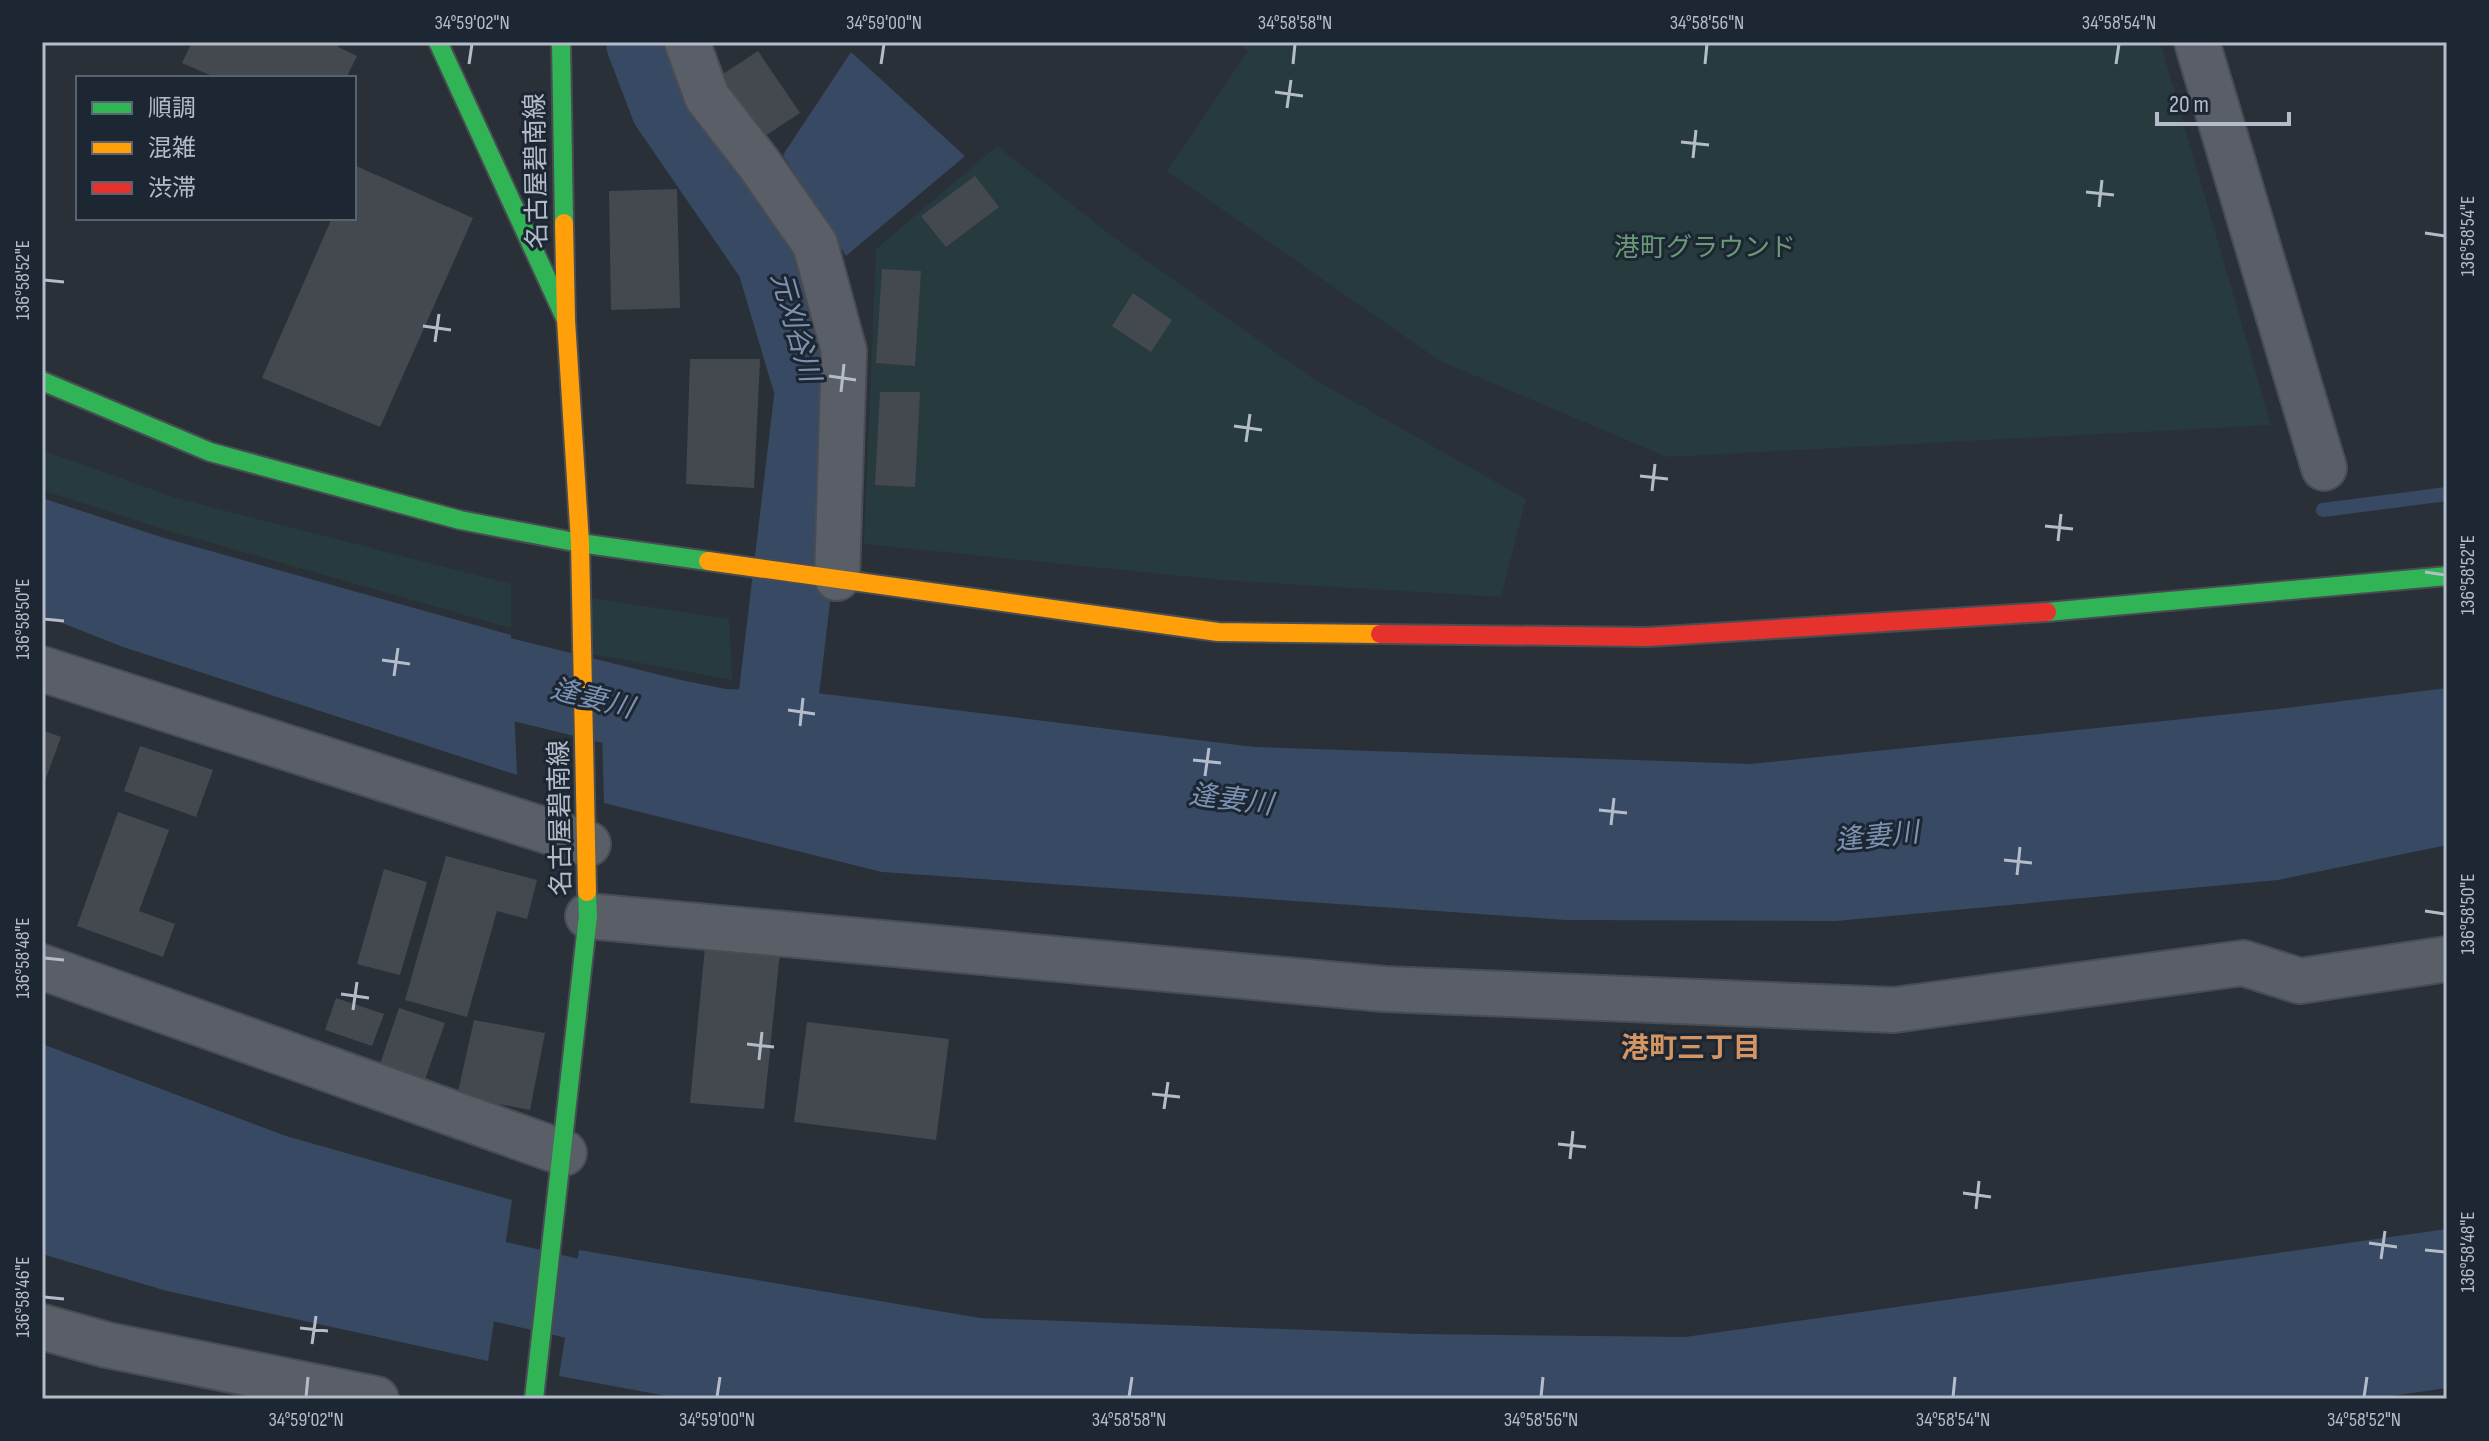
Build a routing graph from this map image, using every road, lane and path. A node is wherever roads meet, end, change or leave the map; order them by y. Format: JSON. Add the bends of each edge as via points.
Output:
{"nodes":[{"id":1,"x":438,"y":42,"type":"edge"},
{"id":2,"x":561,"y":42,"type":"edge"},
{"id":3,"x":687,"y":42,"type":"edge"},
{"id":4,"x":2197,"y":42,"type":"edge"},
{"id":5,"x":566,"y":320,"type":"junction"},
{"id":6,"x":42,"y":381,"type":"edge"},
{"id":7,"x":2324,"y":468,"type":"dead end"},
{"id":8,"x":580,"y":543,"type":"junction"},
{"id":9,"x":2447,"y":576,"type":"edge"},
{"id":10,"x":836,"y":578,"type":"junction"},
{"id":11,"x":42,"y":669,"type":"edge"},
{"id":12,"x":588,"y":844,"type":"junction"},
{"id":13,"x":588,"y":916,"type":"junction"},
{"id":14,"x":2447,"y":959,"type":"edge"},
{"id":15,"x":42,"y":967,"type":"edge"},
{"id":16,"x":562,"y":1165,"type":"junction"},
{"id":17,"x":42,"y":1327,"type":"edge"},
{"id":18,"x":376,"y":1399,"type":"edge"},
{"id":19,"x":534,"y":1399,"type":"edge"}],
"edges":[{"from":1,"to":5,"type":"street"},
{"from":2,"to":5,"type":"street","name":"名古屋碧南線"},
{"from":3,"to":10,"type":"street","via":[[707,97],[815,244],[844,351]]},
{"from":4,"to":7,"type":"street"},
{"from":5,"to":8,"type":"street","name":"名古屋碧南線"},
{"from":6,"to":8,"type":"street","via":[[210,452],[460,520]]},
{"from":8,"to":10,"type":"street"},
{"from":8,"to":12,"type":"street","name":"名古屋碧南線"},
{"from":9,"to":10,"type":"street","via":[[1985,617],[1648,637],[1218,632]]},
{"from":11,"to":12,"type":"street"},
{"from":12,"to":13,"type":"street","name":"名古屋碧南線"},
{"from":13,"to":14,"type":"street","via":[[1384,989],[1894,1010],[2243,963],[2300,981]]},
{"from":13,"to":16,"type":"street","name":"名古屋碧南線"},
{"from":15,"to":16,"type":"street"},
{"from":16,"to":19,"type":"street","name":"名古屋碧南線"},
{"from":17,"to":18,"type":"street"}]}
